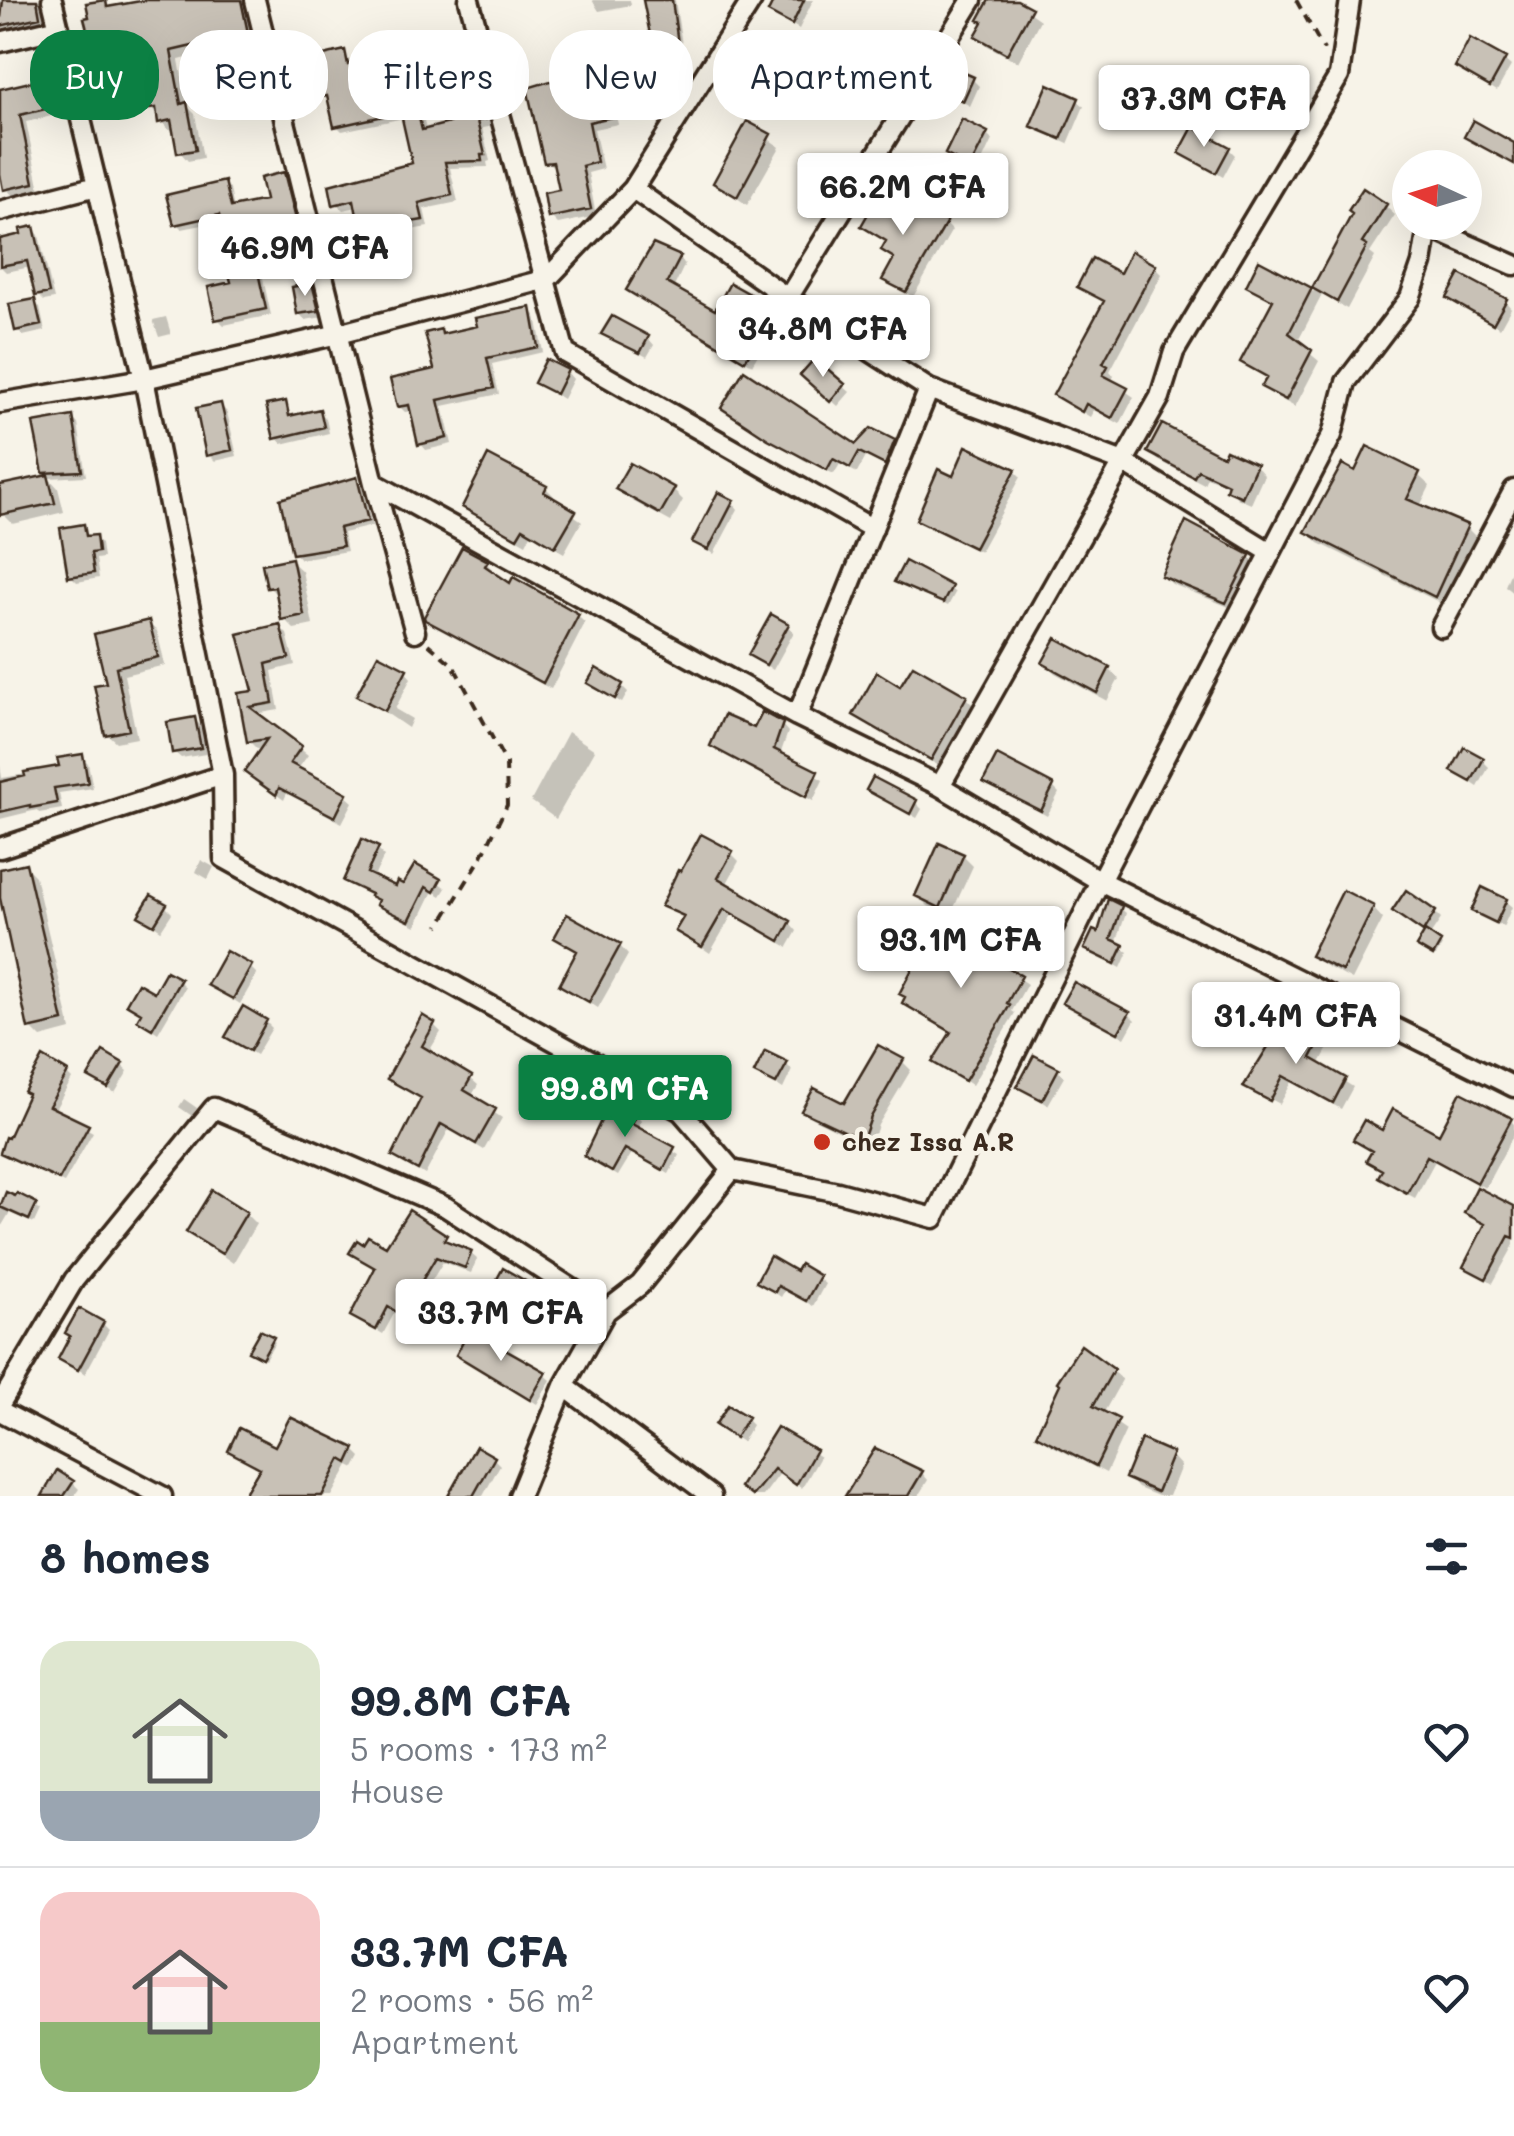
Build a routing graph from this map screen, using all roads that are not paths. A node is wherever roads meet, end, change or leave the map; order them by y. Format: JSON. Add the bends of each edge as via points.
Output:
{"nodes":[{"id":1,"x":52,"y":0,"type":"edge"},
{"id":2,"x":255,"y":0,"type":"edge"},
{"id":3,"x":469,"y":0,"type":"edge"},
{"id":4,"x":752,"y":0,"type":"edge"},
{"id":5,"x":972,"y":0,"type":"edge"},
{"id":6,"x":1350,"y":0,"type":"edge"},
{"id":7,"x":59,"y":28,"type":"junction"},
{"id":8,"x":0,"y":42,"type":"edge"},
{"id":9,"x":97,"y":186,"type":"junction"},
{"id":10,"x":633,"y":189,"type":"junction"},
{"id":11,"x":0,"y":211,"type":"edge"},
{"id":12,"x":1514,"y":265,"type":"edge"},
{"id":13,"x":547,"y":279,"type":"junction"},
{"id":14,"x":788,"y":298,"type":"junction"},
{"id":15,"x":338,"y":334,"type":"junction"},
{"id":16,"x":144,"y":379,"type":"junction"},
{"id":17,"x":929,"y":389,"type":"junction"},
{"id":18,"x":0,"y":403,"type":"edge"},
{"id":19,"x":1124,"y":462,"type":"junction"},
{"id":20,"x":374,"y":483,"type":"junction"},
{"id":21,"x":1514,"y":490,"type":"edge"},
{"id":22,"x":874,"y":529,"type":"junction"},
{"id":23,"x":1270,"y":552,"type":"junction"},
{"id":24,"x":1442,"y":627,"type":"dead end"},
{"id":25,"x":415,"y":632,"type":"road end"},
{"id":26,"x":797,"y":716,"type":"junction"},
{"id":27,"x":223,"y":776,"type":"junction"},
{"id":28,"x":940,"y":786,"type":"junction"},
{"id":29,"x":0,"y":848,"type":"edge"},
{"id":30,"x":1100,"y":881,"type":"junction"},
{"id":31,"x":1514,"y":1086,"type":"edge"},
{"id":32,"x":732,"y":1170,"type":"junction"},
{"id":33,"x":606,"y":1312,"type":"junction"},
{"id":34,"x":564,"y":1386,"type":"junction"},
{"id":35,"x":0,"y":1408,"type":"edge"},
{"id":36,"x":137,"y":1490,"type":"edge"},
{"id":37,"x":162,"y":1496,"type":"edge"},
{"id":38,"x":519,"y":1496,"type":"edge"},
{"id":39,"x":710,"y":1496,"type":"edge"}],
"edges":[{"from":1,"to":7,"type":"street"},
{"from":2,"to":15,"type":"street"},
{"from":3,"to":13,"type":"street"},
{"from":4,"to":10,"type":"street"},
{"from":5,"to":14,"type":"street"},
{"from":6,"to":19,"type":"street","via":[[1340,76],[1174,352],[1160,397]]},
{"from":7,"to":8,"type":"street"},
{"from":7,"to":9,"type":"street"},
{"from":9,"to":11,"type":"street"},
{"from":9,"to":16,"type":"street"},
{"from":10,"to":13,"type":"street"},
{"from":10,"to":14,"type":"street"},
{"from":12,"to":23,"type":"street","via":[[1428,227],[1410,298],[1346,382],[1332,435]]},
{"from":13,"to":15,"type":"street"},
{"from":13,"to":22,"type":"street","via":[[565,353]]},
{"from":14,"to":17,"type":"street"},
{"from":15,"to":16,"type":"street"},
{"from":15,"to":20,"type":"street"},
{"from":16,"to":18,"type":"street"},
{"from":16,"to":27,"type":"street"},
{"from":17,"to":19,"type":"street"},
{"from":17,"to":22,"type":"street"},
{"from":19,"to":23,"type":"street"},
{"from":19,"to":28,"type":"street"},
{"from":20,"to":25,"type":"street"},
{"from":20,"to":26,"type":"street"},
{"from":21,"to":24,"type":"street"},
{"from":22,"to":26,"type":"street"},
{"from":23,"to":30,"type":"street"},
{"from":26,"to":28,"type":"street"},
{"from":27,"to":29,"type":"street"},
{"from":27,"to":32,"type":"street","via":[[224,858],[680,1111]]},
{"from":28,"to":30,"type":"street"},
{"from":30,"to":31,"type":"street"},
{"from":30,"to":32,"type":"street","via":[[934,1218]]},
{"from":32,"to":33,"type":"street","via":[[640,1285]]},
{"from":33,"to":34,"type":"street"},
{"from":33,"to":35,"type":"street","via":[[446,1208],[214,1108],[74,1280]]},
{"from":34,"to":38,"type":"street"},
{"from":34,"to":39,"type":"street"},
{"from":35,"to":36,"type":"street"},
{"from":36,"to":37,"type":"street"}]}
